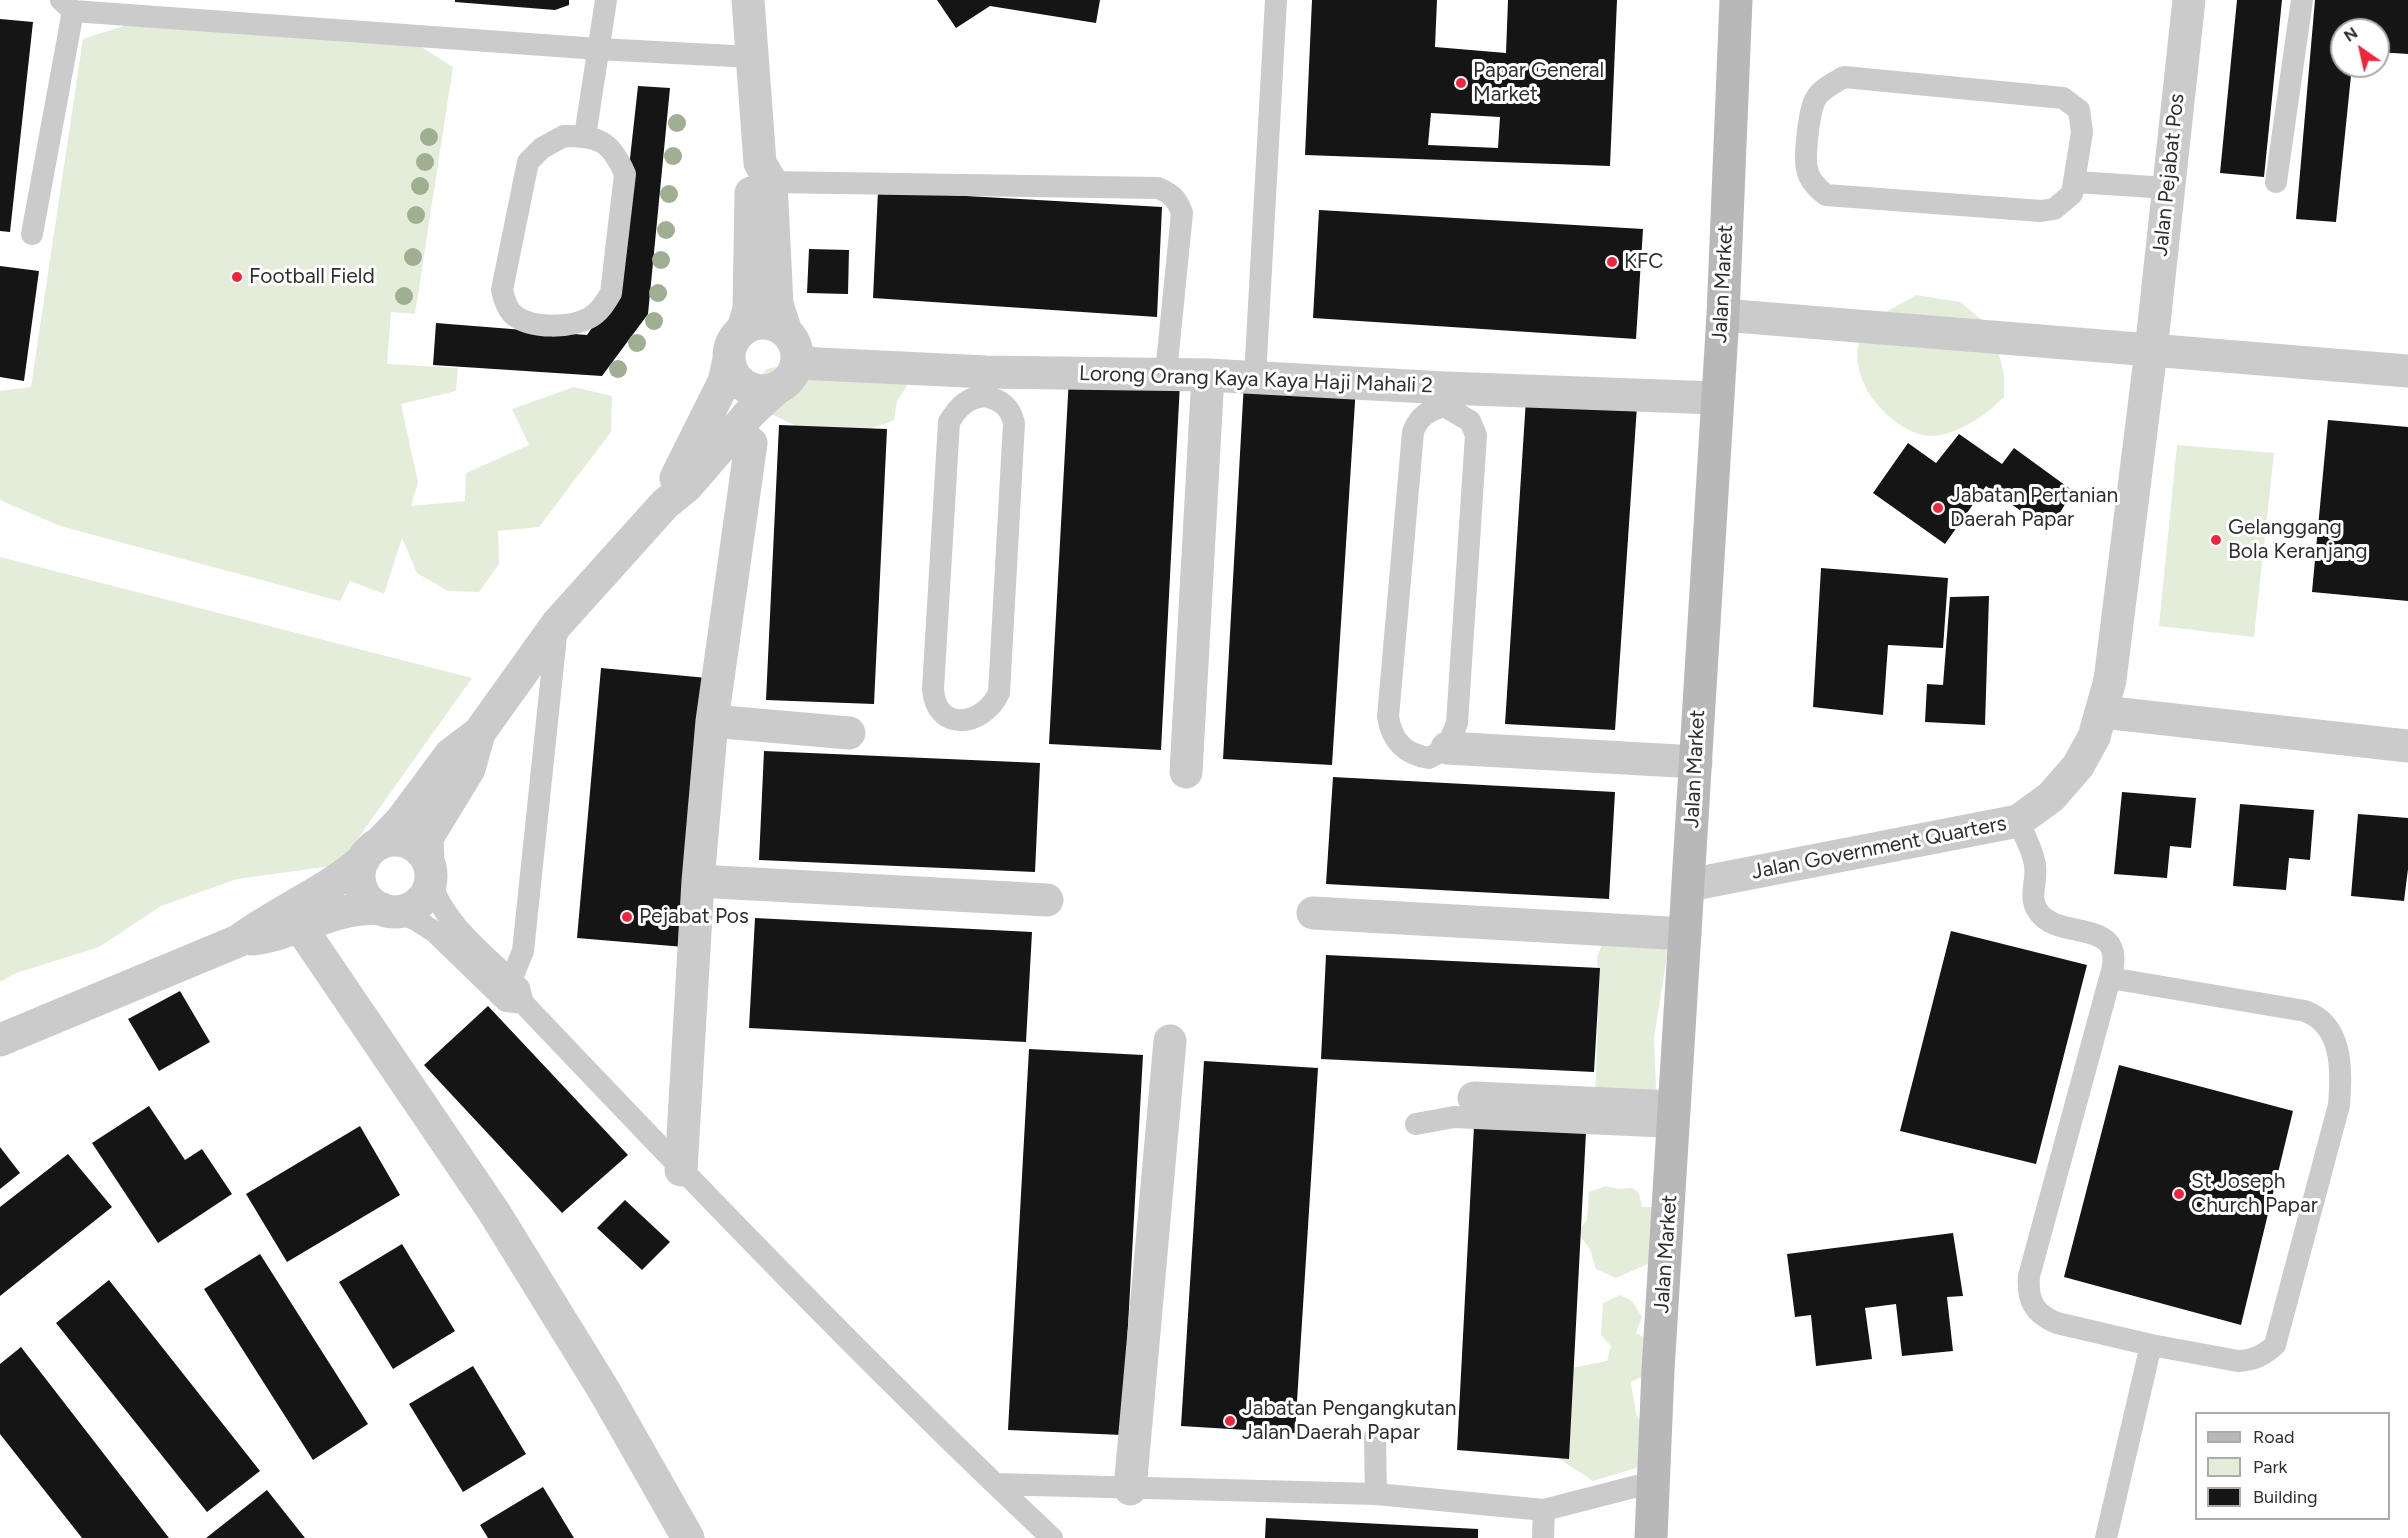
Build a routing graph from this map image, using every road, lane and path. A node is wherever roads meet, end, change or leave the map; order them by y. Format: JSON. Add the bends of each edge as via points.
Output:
{"nodes":[{"id":1,"x":606,"y":0,"type":"edge"},
{"id":2,"x":748,"y":0,"type":"edge"},
{"id":3,"x":1276,"y":0,"type":"edge"},
{"id":4,"x":1736,"y":0,"type":"edge"},
{"id":5,"x":2302,"y":0,"type":"edge"},
{"id":6,"x":2185,"y":4,"type":"edge"},
{"id":7,"x":68,"y":6,"type":"edge"},
{"id":8,"x":598,"y":49,"type":"junction"},
{"id":9,"x":752,"y":57,"type":"junction"},
{"id":10,"x":585,"y":136,"type":"junction"},
{"id":11,"x":766,"y":172,"type":"junction"},
{"id":12,"x":2076,"y":182,"type":"junction"},
{"id":13,"x":2276,"y":182,"type":"dead end"},
{"id":14,"x":2167,"y":188,"type":"junction"},
{"id":15,"x":32,"y":234,"type":"dead end"},
{"id":16,"x":1723,"y":315,"type":"junction"},
{"id":17,"x":743,"y":329,"type":"junction"},
{"id":18,"x":786,"y":332,"type":"junction"},
{"id":19,"x":2151,"y":351,"type":"junction"},
{"id":20,"x":729,"y":358,"type":"junction"},
{"id":21,"x":797,"y":363,"type":"junction"},
{"id":22,"x":2408,"y":371,"type":"edge"},
{"id":23,"x":1166,"y":373,"type":"junction"},
{"id":24,"x":1208,"y":375,"type":"junction"},
{"id":25,"x":1255,"y":377,"type":"junction"},
{"id":26,"x":985,"y":384,"type":"junction"},
{"id":27,"x":776,"y":389,"type":"junction"},
{"id":28,"x":1445,"y":397,"type":"junction"},
{"id":29,"x":1716,"y":399,"type":"junction"},
{"id":30,"x":751,"y":443,"type":"dead end"},
{"id":31,"x":665,"y":504,"type":"junction"},
{"id":32,"x":557,"y":624,"type":"junction"},
{"id":33,"x":2103,"y":712,"type":"junction"},
{"id":34,"x":712,"y":721,"type":"junction"},
{"id":35,"x":479,"y":733,"type":"junction"},
{"id":36,"x":849,"y":733,"type":"dead end"},
{"id":37,"x":2408,"y":746,"type":"edge"},
{"id":38,"x":1447,"y":748,"type":"junction"},
{"id":39,"x":1696,"y":762,"type":"junction"},
{"id":40,"x":1186,"y":772,"type":"dead end"},
{"id":41,"x":2018,"y":821,"type":"junction"},
{"id":42,"x":372,"y":851,"type":"junction"},
{"id":43,"x":430,"y":872,"type":"junction"},
{"id":44,"x":698,"y":881,"type":"junction"},
{"id":45,"x":1689,"y":885,"type":"junction"},
{"id":46,"x":1047,"y":900,"type":"dead end"},
{"id":47,"x":389,"y":910,"type":"junction"},
{"id":48,"x":1313,"y":913,"type":"dead end"},
{"id":49,"x":301,"y":928,"type":"junction"},
{"id":50,"x":1685,"y":934,"type":"junction"},
{"id":51,"x":238,"y":941,"type":"junction"},
{"id":52,"x":2110,"y":978,"type":"junction"},
{"id":53,"x":511,"y":980,"type":"junction"},
{"id":54,"x":523,"y":1003,"type":"junction"},
{"id":55,"x":0,"y":1040,"type":"edge"},
{"id":56,"x":1170,"y":1041,"type":"dead end"},
{"id":57,"x":1474,"y":1098,"type":"dead end"},
{"id":58,"x":1674,"y":1117,"type":"junction"},
{"id":59,"x":1416,"y":1125,"type":"dead end"},
{"id":60,"x":681,"y":1170,"type":"junction"},
{"id":61,"x":2151,"y":1345,"type":"junction"},
{"id":62,"x":1375,"y":1437,"type":"dead end"},
{"id":63,"x":1653,"y":1482,"type":"junction"},
{"id":64,"x":995,"y":1484,"type":"junction"},
{"id":65,"x":1130,"y":1489,"type":"junction"},
{"id":66,"x":1377,"y":1494,"type":"junction"},
{"id":67,"x":1544,"y":1510,"type":"junction"},
{"id":68,"x":688,"y":1538,"type":"edge"},
{"id":69,"x":1052,"y":1538,"type":"edge"},
{"id":70,"x":1543,"y":1538,"type":"edge"},
{"id":71,"x":1651,"y":1538,"type":"edge"},
{"id":72,"x":2106,"y":1538,"type":"edge"}],
"edges":[{"from":1,"to":8,"type":"lane"},
{"from":2,"to":9,"type":"street"},
{"from":3,"to":25,"type":"lane"},
{"from":4,"to":16,"type":"main road","name":"Jalan Market"},
{"from":5,"to":13,"type":"lane"},
{"from":6,"to":14,"type":"street","name":"Jalan Pejabat Pos"},
{"from":7,"to":8,"type":"lane"},
{"from":7,"to":15,"type":"lane"},
{"from":8,"to":9,"type":"lane"},
{"from":8,"to":10,"type":"lane"},
{"from":9,"to":11,"type":"street"},
{"from":10,"to":10,"type":"lane","via":[[606,143],[625,174],[610,293],[603,307],[589,318],[567,326],[530,322],[514,315],[502,290],[528,162],[542,148],[564,136]]},
{"from":11,"to":17,"type":"street","via":[[752,184],[749,309]]},
{"from":11,"to":18,"type":"street","via":[[777,304]]},
{"from":11,"to":23,"type":"lane","via":[[1147,188],[1173,195],[1182,213]]},
{"from":12,"to":12,"type":"lane","via":[[2082,132],[2079,110],[2062,98],[1844,77],[1815,98],[1807,170],[1816,187],[1826,195],[2042,210],[2064,203]]},
{"from":12,"to":14,"type":"lane"},
{"from":14,"to":19,"type":"street","name":"Jalan Pejabat Pos"},
{"from":16,"to":19,"type":"street"},
{"from":16,"to":29,"type":"main road","name":"Jalan Market"},
{"from":17,"to":18,"type":"street","via":[[765,323]]},
{"from":17,"to":20,"type":"street","via":[[735,338]]},
{"from":18,"to":21,"type":"street","via":[[797,352]]},
{"from":19,"to":22,"type":"street"},
{"from":19,"to":33,"type":"street","name":"Jalan Pejabat Pos"},
{"from":20,"to":27,"type":"street","via":[[731,369],[744,386],[765,391]]},
{"from":20,"to":31,"type":"street","via":[[724,382]]},
{"from":21,"to":26,"type":"street","name":"Lorong Orang Kaya Kaya Haji Mahali 2"},
{"from":21,"to":27,"type":"street","via":[[793,374]]},
{"from":23,"to":24,"type":"street","name":"Lorong Orang Kaya Kaya Haji Mahali 2"},
{"from":23,"to":26,"type":"street","name":"Lorong Orang Kaya Kaya Haji Mahali 2"},
{"from":24,"to":25,"type":"street","name":"Lorong Orang Kaya Kaya Haji Mahali 2"},
{"from":24,"to":40,"type":"street"},
{"from":25,"to":28,"type":"street","name":"Lorong Orang Kaya Kaya Haji Mahali 2"},
{"from":26,"to":26,"type":"lane","via":[[1011,411],[1014,423],[999,693],[980,717],[959,720],[939,710],[933,688],[950,422],[962,404]]},
{"from":27,"to":31,"type":"street","via":[[687,486]]},
{"from":28,"to":29,"type":"street","name":"Lorong Orang Kaya Kaya Haji Mahali 2"},
{"from":28,"to":38,"type":"lane","via":[[1470,421],[1476,435],[1457,723]]},
{"from":28,"to":38,"type":"lane","via":[[1418,420],[1413,432],[1389,717],[1391,734],[1408,752],[1429,758]]},
{"from":29,"to":39,"type":"main road","name":"Jalan Market"},
{"from":30,"to":34,"type":"street"},
{"from":31,"to":32,"type":"street"},
{"from":32,"to":35,"type":"street"},
{"from":32,"to":53,"type":"lane","via":[[523,951]]},
{"from":33,"to":37,"type":"street"},
{"from":33,"to":41,"type":"street","name":"Jalan Government Quarters","via":[[2078,766],[2051,797]]},
{"from":34,"to":36,"type":"street"},
{"from":34,"to":44,"type":"street"},
{"from":35,"to":42,"type":"street","via":[[450,755],[401,821]]},
{"from":35,"to":43,"type":"street","via":[[469,769],[427,838]]},
{"from":38,"to":39,"type":"street"},
{"from":39,"to":45,"type":"main road","name":"Jalan Market"},
{"from":41,"to":45,"type":"street","name":"Jalan Government Quarters"},
{"from":41,"to":52,"type":"lane","via":[[2035,864],[2032,898],[2036,910],[2058,925],[2100,935],[2113,958]]},
{"from":42,"to":43,"type":"street","via":[[403,840],[422,851]]},
{"from":42,"to":47,"type":"street","via":[[359,870],[364,894]]},
{"from":42,"to":51,"type":"street","via":[[336,881],[268,919]]},
{"from":43,"to":47,"type":"street","via":[[426,894],[418,904],[408,910]]},
{"from":43,"to":53,"type":"lane","via":[[436,900],[449,919]]},
{"from":44,"to":46,"type":"street"},
{"from":44,"to":60,"type":"street"},
{"from":45,"to":50,"type":"main road","name":"Jalan Market"},
{"from":47,"to":49,"type":"street","via":[[349,909]]},
{"from":47,"to":54,"type":"lane","via":[[416,920],[435,933],[506,1001]]},
{"from":48,"to":50,"type":"street"},
{"from":49,"to":51,"type":"street"},
{"from":49,"to":68,"type":"street","via":[[494,1212],[605,1392]]},
{"from":50,"to":58,"type":"main road","name":"Jalan Market"},
{"from":51,"to":55,"type":"street"},
{"from":52,"to":61,"type":"lane","via":[[2028,1291],[2032,1306],[2043,1317]]},
{"from":52,"to":61,"type":"lane","via":[[2318,1016],[2334,1035],[2341,1083],[2339,1105],[2275,1345],[2252,1360],[2238,1360]]},
{"from":53,"to":54,"type":"lane","via":[[519,988]]},
{"from":54,"to":60,"type":"lane"},
{"from":56,"to":65,"type":"street"},
{"from":57,"to":58,"type":"street"},
{"from":58,"to":59,"type":"lane","via":[[1454,1117]]},
{"from":58,"to":63,"type":"main road","name":"Jalan Market"},
{"from":60,"to":64,"type":"lane"},
{"from":61,"to":72,"type":"lane"},
{"from":62,"to":66,"type":"lane"},
{"from":63,"to":67,"type":"lane"},
{"from":63,"to":71,"type":"main road","name":"Jalan Market"},
{"from":64,"to":65,"type":"lane"},
{"from":64,"to":69,"type":"lane"},
{"from":65,"to":66,"type":"lane"},
{"from":66,"to":67,"type":"lane"},
{"from":67,"to":70,"type":"lane"}]}
